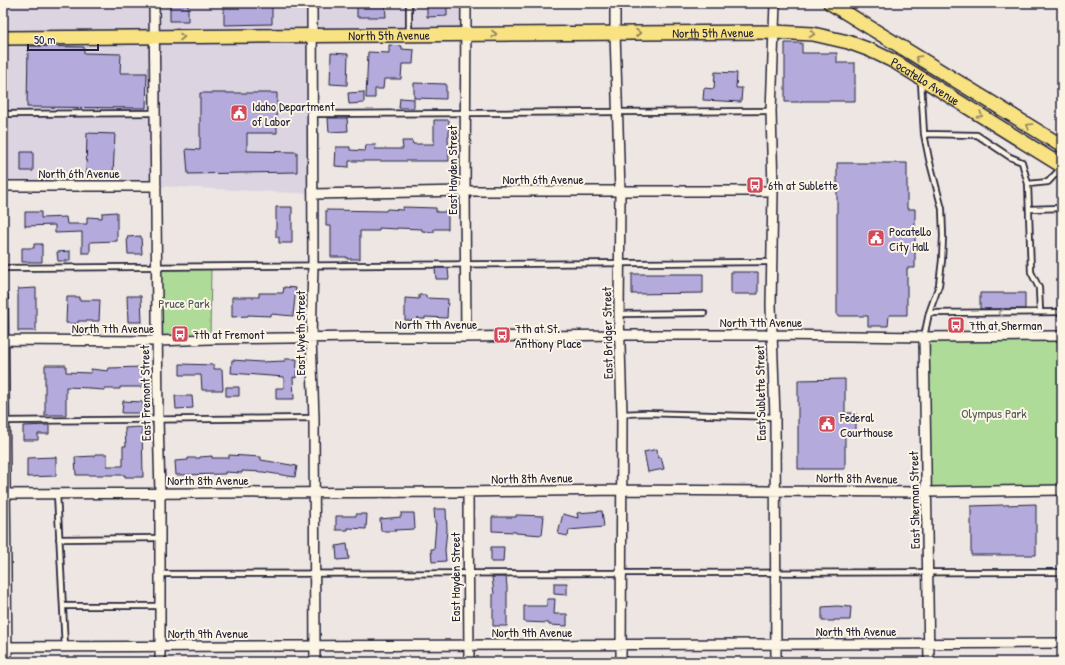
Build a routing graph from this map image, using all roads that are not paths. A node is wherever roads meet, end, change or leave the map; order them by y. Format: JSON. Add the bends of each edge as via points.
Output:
{"nodes":[{"id":1,"x":154,"y":3,"type":"edge"},
{"id":2,"x":312,"y":3,"type":"edge"},
{"id":3,"x":409,"y":3,"type":"edge"},
{"id":4,"x":466,"y":3,"type":"edge"},
{"id":5,"x":615,"y":3,"type":"edge"},
{"id":6,"x":775,"y":3,"type":"edge"},
{"id":7,"x":830,"y":3,"type":"edge"},
{"id":8,"x":774,"y":32,"type":"junction"},
{"id":9,"x":615,"y":33,"type":"junction"},
{"id":10,"x":466,"y":34,"type":"junction"},
{"id":11,"x":409,"y":35,"type":"junction"},
{"id":12,"x":312,"y":36,"type":"junction"},
{"id":13,"x":154,"y":37,"type":"junction"},
{"id":14,"x":3,"y":38,"type":"edge"},
{"id":15,"x":921,"y":78,"type":"junction"},
{"id":16,"x":772,"y":111,"type":"junction"},
{"id":17,"x":155,"y":112,"type":"junction"},
{"id":18,"x":617,"y":112,"type":"junction"},
{"id":19,"x":465,"y":113,"type":"junction"},
{"id":20,"x":3,"y":114,"type":"edge"},
{"id":21,"x":313,"y":114,"type":"junction"},
{"id":22,"x":924,"y":134,"type":"junction"},
{"id":23,"x":1062,"y":146,"type":"edge"},
{"id":24,"x":1062,"y":167,"type":"edge"},
{"id":25,"x":1028,"y":184,"type":"junction"},
{"id":26,"x":3,"y":186,"type":"edge"},
{"id":27,"x":156,"y":186,"type":"junction"},
{"id":28,"x":465,"y":191,"type":"junction"},
{"id":29,"x":773,"y":191,"type":"junction"},
{"id":30,"x":620,"y":192,"type":"junction"},
{"id":31,"x":313,"y":194,"type":"junction"},
{"id":32,"x":1062,"y":208,"type":"edge"},
{"id":33,"x":1029,"y":209,"type":"junction"},
{"id":34,"x":772,"y":262,"type":"junction"},
{"id":35,"x":619,"y":263,"type":"junction"},
{"id":36,"x":465,"y":264,"type":"junction"},
{"id":37,"x":313,"y":265,"type":"junction"},
{"id":38,"x":156,"y":266,"type":"junction"},
{"id":39,"x":3,"y":268,"type":"edge"},
{"id":40,"x":3,"y":296,"type":"edge"},
{"id":41,"x":704,"y":312,"type":"dead end"},
{"id":42,"x":1040,"y":312,"type":"junction"},
{"id":43,"x":1062,"y":312,"type":"edge"},
{"id":44,"x":929,"y":313,"type":"junction"},
{"id":45,"x":619,"y":314,"type":"junction"},
{"id":46,"x":620,"y":335,"type":"junction"},
{"id":47,"x":772,"y":335,"type":"junction"},
{"id":48,"x":1062,"y":336,"type":"edge"},
{"id":49,"x":466,"y":337,"type":"junction"},
{"id":50,"x":924,"y":337,"type":"junction"},
{"id":51,"x":312,"y":338,"type":"junction"},
{"id":52,"x":3,"y":340,"type":"edge"},
{"id":53,"x":158,"y":341,"type":"junction"},
{"id":54,"x":622,"y":414,"type":"junction"},
{"id":55,"x":775,"y":417,"type":"junction"},
{"id":56,"x":314,"y":418,"type":"junction"},
{"id":57,"x":158,"y":419,"type":"junction"},
{"id":58,"x":4,"y":420,"type":"edge"},
{"id":59,"x":622,"y":490,"type":"junction"},
{"id":60,"x":774,"y":490,"type":"junction"},
{"id":61,"x":1062,"y":490,"type":"edge"},
{"id":62,"x":315,"y":492,"type":"junction"},
{"id":63,"x":468,"y":492,"type":"junction"},
{"id":64,"x":927,"y":492,"type":"junction"},
{"id":65,"x":57,"y":493,"type":"junction"},
{"id":66,"x":160,"y":493,"type":"junction"},
{"id":67,"x":4,"y":494,"type":"edge"},
{"id":68,"x":160,"y":538,"type":"junction"},
{"id":69,"x":59,"y":539,"type":"junction"},
{"id":70,"x":775,"y":572,"type":"junction"},
{"id":71,"x":928,"y":572,"type":"junction"},
{"id":72,"x":1062,"y":572,"type":"edge"},
{"id":73,"x":315,"y":573,"type":"junction"},
{"id":74,"x":469,"y":573,"type":"junction"},
{"id":75,"x":622,"y":573,"type":"junction"},
{"id":76,"x":4,"y":574,"type":"edge"},
{"id":77,"x":160,"y":574,"type":"junction"},
{"id":78,"x":63,"y":606,"type":"junction"},
{"id":79,"x":160,"y":606,"type":"junction"},
{"id":80,"x":1062,"y":643,"type":"edge"},
{"id":81,"x":776,"y":644,"type":"junction"},
{"id":82,"x":929,"y":644,"type":"junction"},
{"id":83,"x":468,"y":645,"type":"junction"},
{"id":84,"x":621,"y":645,"type":"junction"},
{"id":85,"x":314,"y":646,"type":"junction"},
{"id":86,"x":5,"y":647,"type":"edge"},
{"id":87,"x":65,"y":647,"type":"junction"},
{"id":88,"x":159,"y":647,"type":"junction"},
{"id":89,"x":7,"y":662,"type":"edge"},
{"id":90,"x":160,"y":662,"type":"edge"},
{"id":91,"x":315,"y":662,"type":"edge"},
{"id":92,"x":469,"y":662,"type":"edge"},
{"id":93,"x":622,"y":662,"type":"edge"},
{"id":94,"x":776,"y":662,"type":"edge"},
{"id":95,"x":930,"y":662,"type":"edge"}],
"edges":[{"from":1,"to":13,"type":"street","name":"East Fremont Street"},
{"from":2,"to":12,"type":"street","name":"East Wyeth Street"},
{"from":3,"to":11,"type":"lane"},
{"from":4,"to":10,"type":"street","name":"East Hayden Street"},
{"from":5,"to":9,"type":"street","name":"East Bridger Street"},
{"from":6,"to":8,"type":"street","name":"East Sublette Street"},
{"from":23,"to":7,"type":"main road","name":"Pocatello Avenue","one_way":true},
{"from":9,"to":8,"type":"main road","name":"North 5th Avenue","one_way":true},
{"from":8,"to":15,"type":"main road","name":"Pocatello Avenue","one_way":true,"via":[[813,34],[848,42],[895,62]]},
{"from":8,"to":16,"type":"street","name":"East Sublette Street"},
{"from":10,"to":9,"type":"main road","name":"North 5th Avenue","one_way":true},
{"from":9,"to":18,"type":"street","name":"East Bridger Street"},
{"from":10,"to":11,"type":"main road","name":"North 5th Avenue"},
{"from":10,"to":19,"type":"street","name":"East Hayden Street"},
{"from":11,"to":12,"type":"main road","name":"North 5th Avenue"},
{"from":13,"to":12,"type":"main road","name":"North 5th Avenue","one_way":true},
{"from":12,"to":21,"type":"street","name":"East Wyeth Street"},
{"from":13,"to":14,"type":"main road","name":"North 5th Avenue"},
{"from":13,"to":17,"type":"street","name":"East Fremont Street"},
{"from":15,"to":22,"type":"lane"},
{"from":15,"to":24,"type":"main road","name":"Pocatello Avenue","one_way":true},
{"from":16,"to":18,"type":"lane"},
{"from":16,"to":29,"type":"street","name":"East Sublette Street"},
{"from":17,"to":20,"type":"lane"},
{"from":17,"to":27,"type":"street","name":"East Fremont Street"},
{"from":18,"to":19,"type":"lane"},
{"from":18,"to":30,"type":"street","name":"East Bridger Street"},
{"from":19,"to":21,"type":"lane"},
{"from":19,"to":28,"type":"street","name":"East Hayden Street"},
{"from":21,"to":31,"type":"street","name":"East Wyeth Street"},
{"from":22,"to":25,"type":"lane","via":[[977,135],[1022,162]]},
{"from":22,"to":44,"type":"lane","via":[[942,209],[943,236],[939,285]]},
{"from":24,"to":25,"type":"lane","via":[[1048,182]]},
{"from":25,"to":33,"type":"lane"},
{"from":26,"to":27,"type":"street","name":"North 6th Avenue"},
{"from":27,"to":38,"type":"street","name":"East Fremont Street"},
{"from":28,"to":30,"type":"street","name":"North 6th Avenue"},
{"from":28,"to":31,"type":"street","name":"North 6th Avenue"},
{"from":28,"to":36,"type":"street","name":"East Hayden Street"},
{"from":29,"to":30,"type":"street","name":"North 6th Avenue"},
{"from":29,"to":34,"type":"street","name":"East Sublette Street"},
{"from":30,"to":35,"type":"street","name":"East Bridger Street"},
{"from":31,"to":37,"type":"street","name":"East Wyeth Street"},
{"from":32,"to":33,"type":"lane"},
{"from":33,"to":42,"type":"lane","via":[[1031,272],[1039,288]]},
{"from":34,"to":35,"type":"lane"},
{"from":34,"to":47,"type":"street","name":"East Sublette Street"},
{"from":35,"to":36,"type":"lane"},
{"from":35,"to":45,"type":"street","name":"East Bridger Street"},
{"from":36,"to":37,"type":"lane"},
{"from":36,"to":49,"type":"street","name":"East Hayden Street"},
{"from":37,"to":38,"type":"lane"},
{"from":37,"to":51,"type":"street","name":"East Wyeth Street"},
{"from":38,"to":39,"type":"lane"},
{"from":38,"to":53,"type":"street","name":"East Fremont Street"},
{"from":40,"to":52,"type":"street"},
{"from":41,"to":45,"type":"lane"},
{"from":42,"to":43,"type":"lane"},
{"from":42,"to":44,"type":"lane","one_way":true},
{"from":44,"to":50,"type":"lane"},
{"from":45,"to":46,"type":"street","name":"East Bridger Street"},
{"from":46,"to":47,"type":"street","name":"North 7th Avenue"},
{"from":46,"to":49,"type":"street","name":"North 7th Avenue"},
{"from":46,"to":54,"type":"street","name":"East Bridger Street"},
{"from":47,"to":50,"type":"street","name":"North 7th Avenue"},
{"from":47,"to":55,"type":"street","name":"East Sublette Street"},
{"from":48,"to":50,"type":"street","name":"North 7th Avenue"},
{"from":49,"to":51,"type":"street","name":"North 7th Avenue"},
{"from":50,"to":64,"type":"street","name":"East Sherman Street"},
{"from":51,"to":53,"type":"street","name":"North 7th Avenue"},
{"from":51,"to":56,"type":"street","name":"East Wyeth Street"},
{"from":52,"to":53,"type":"street","name":"North 7th Avenue"},
{"from":52,"to":58,"type":"street"},
{"from":53,"to":57,"type":"street","name":"East Fremont Street"},
{"from":54,"to":55,"type":"lane"},
{"from":54,"to":59,"type":"street","name":"East Bridger Street"},
{"from":55,"to":60,"type":"street","name":"East Sublette Street"},
{"from":56,"to":57,"type":"lane"},
{"from":56,"to":62,"type":"street","name":"East Wyeth Street"},
{"from":57,"to":58,"type":"lane"},
{"from":57,"to":66,"type":"street","name":"East Fremont Street"},
{"from":58,"to":67,"type":"street"},
{"from":59,"to":60,"type":"street","name":"North 8th Avenue"},
{"from":59,"to":63,"type":"street","name":"North 8th Avenue"},
{"from":59,"to":75,"type":"street","name":"East Bridger Street"},
{"from":60,"to":64,"type":"street","name":"North 8th Avenue"},
{"from":60,"to":70,"type":"street","name":"East Sublette Street"},
{"from":61,"to":64,"type":"street","name":"North 8th Avenue"},
{"from":62,"to":63,"type":"street","name":"North 8th Avenue"},
{"from":62,"to":66,"type":"street","name":"North 8th Avenue"},
{"from":62,"to":73,"type":"street","name":"East Wyeth Street"},
{"from":63,"to":74,"type":"street","name":"East Hayden Street"},
{"from":64,"to":71,"type":"street","name":"East Sherman Street"},
{"from":65,"to":66,"type":"street","name":"North 8th Avenue"},
{"from":65,"to":67,"type":"street","name":"North 8th Avenue"},
{"from":65,"to":69,"type":"lane"},
{"from":66,"to":68,"type":"street","name":"East Fremont Street"},
{"from":67,"to":76,"type":"street"},
{"from":68,"to":69,"type":"lane"},
{"from":68,"to":77,"type":"street","name":"East Fremont Street"},
{"from":69,"to":78,"type":"lane"},
{"from":70,"to":71,"type":"lane"},
{"from":70,"to":75,"type":"lane"},
{"from":70,"to":81,"type":"street","name":"East Sublette Street"},
{"from":71,"to":72,"type":"lane"},
{"from":71,"to":82,"type":"street","name":"East Sherman Street"},
{"from":73,"to":74,"type":"lane"},
{"from":73,"to":77,"type":"lane"},
{"from":73,"to":85,"type":"street","name":"East Wyeth Street"},
{"from":74,"to":75,"type":"lane"},
{"from":74,"to":83,"type":"street","name":"East Hayden Street"},
{"from":75,"to":84,"type":"street","name":"East Bridger Street"},
{"from":76,"to":86,"type":"street"},
{"from":77,"to":79,"type":"street","name":"East Fremont Street"},
{"from":78,"to":79,"type":"lane"},
{"from":78,"to":87,"type":"lane"},
{"from":79,"to":88,"type":"street","name":"East Fremont Street"},
{"from":80,"to":82,"type":"street","name":"North 9th Avenue"},
{"from":81,"to":82,"type":"street","name":"North 9th Avenue"},
{"from":81,"to":84,"type":"street","name":"North 9th Avenue"},
{"from":81,"to":94,"type":"street","name":"East Sublette Street"},
{"from":82,"to":95,"type":"street","name":"East Sherman Street"},
{"from":83,"to":84,"type":"street","name":"North 9th Avenue"},
{"from":83,"to":85,"type":"street","name":"North 9th Avenue"},
{"from":83,"to":92,"type":"street","name":"East Hayden Street"},
{"from":84,"to":93,"type":"street","name":"East Bridger Street"},
{"from":85,"to":88,"type":"street","name":"North 9th Avenue"},
{"from":85,"to":91,"type":"street","name":"East Wyeth Street"},
{"from":86,"to":87,"type":"street","name":"North 9th Avenue"},
{"from":86,"to":89,"type":"street"},
{"from":87,"to":88,"type":"street","name":"North 9th Avenue"},
{"from":88,"to":90,"type":"street","name":"East Fremont Street"}]}
